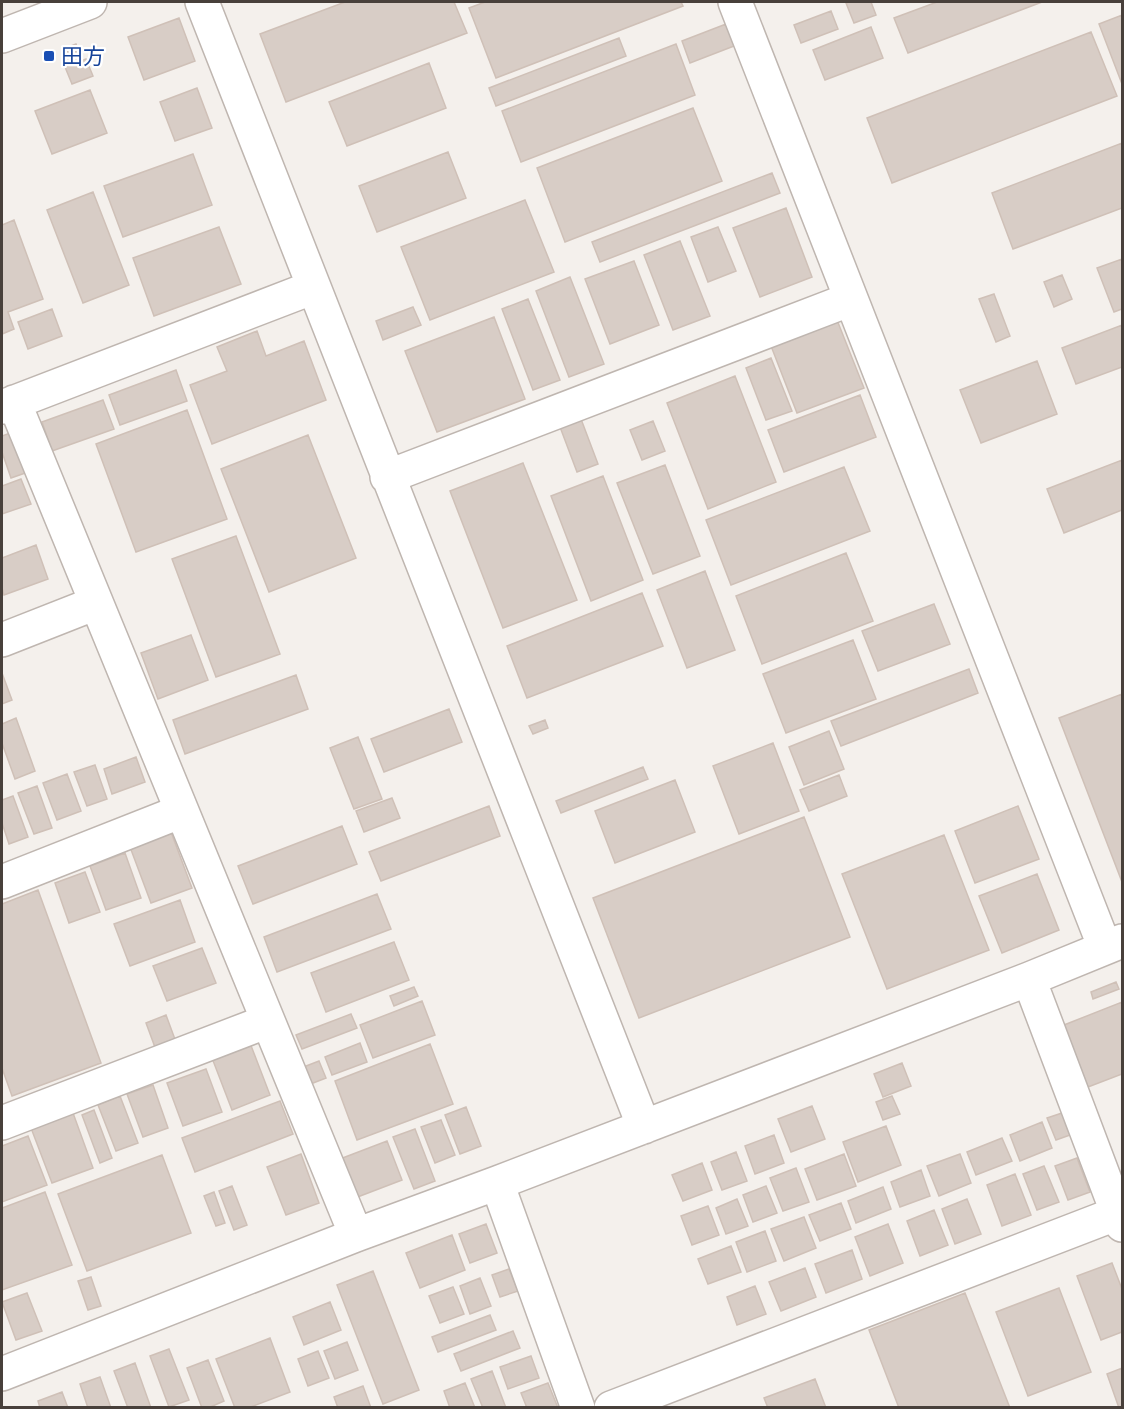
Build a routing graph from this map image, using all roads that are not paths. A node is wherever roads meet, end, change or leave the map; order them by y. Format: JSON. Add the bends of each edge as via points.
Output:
{"nodes":[{"id":1,"x":90,"y":2,"type":"edge"},
{"id":2,"x":202,"y":2,"type":"edge"},
{"id":3,"x":735,"y":2,"type":"edge"},
{"id":4,"x":2,"y":36,"type":"edge"},
{"id":5,"x":314,"y":287,"type":"junction"},
{"id":6,"x":851,"y":299,"type":"junction"},
{"id":7,"x":8,"y":405,"type":"edge"},
{"id":8,"x":387,"y":477,"type":"junction"},
{"id":9,"x":96,"y":603,"type":"junction"},
{"id":10,"x":2,"y":640,"type":"edge"},
{"id":11,"x":182,"y":811,"type":"junction"},
{"id":12,"x":2,"y":882,"type":"edge"},
{"id":13,"x":1114,"y":945,"type":"edge"},
{"id":14,"x":1029,"y":980,"type":"junction"},
{"id":15,"x":268,"y":1022,"type":"junction"},
{"id":16,"x":2,"y":1123,"type":"edge"},
{"id":17,"x":644,"y":1127,"type":"junction"},
{"id":18,"x":497,"y":1183,"type":"junction"},
{"id":19,"x":1120,"y":1219,"type":"edge"},
{"id":20,"x":356,"y":1235,"type":"junction"},
{"id":21,"x":2,"y":1374,"type":"edge"},
{"id":22,"x":578,"y":1407,"type":"edge"},
{"id":23,"x":611,"y":1407,"type":"edge"}],
"edges":[{"from":1,"to":4,"type":"street"},
{"from":2,"to":5,"type":"street"},
{"from":3,"to":6,"type":"street"},
{"from":5,"to":7,"type":"street"},
{"from":5,"to":8,"type":"street"},
{"from":6,"to":8,"type":"street"},
{"from":6,"to":13,"type":"street"},
{"from":7,"to":9,"type":"street"},
{"from":8,"to":17,"type":"street"},
{"from":9,"to":10,"type":"street"},
{"from":9,"to":11,"type":"street"},
{"from":11,"to":12,"type":"street"},
{"from":11,"to":15,"type":"street"},
{"from":13,"to":14,"type":"street"},
{"from":14,"to":17,"type":"street"},
{"from":14,"to":19,"type":"street"},
{"from":15,"to":16,"type":"street"},
{"from":15,"to":20,"type":"street"},
{"from":17,"to":18,"type":"street"},
{"from":18,"to":20,"type":"street"},
{"from":18,"to":22,"type":"street"},
{"from":19,"to":23,"type":"street"},
{"from":20,"to":21,"type":"street"}]}
